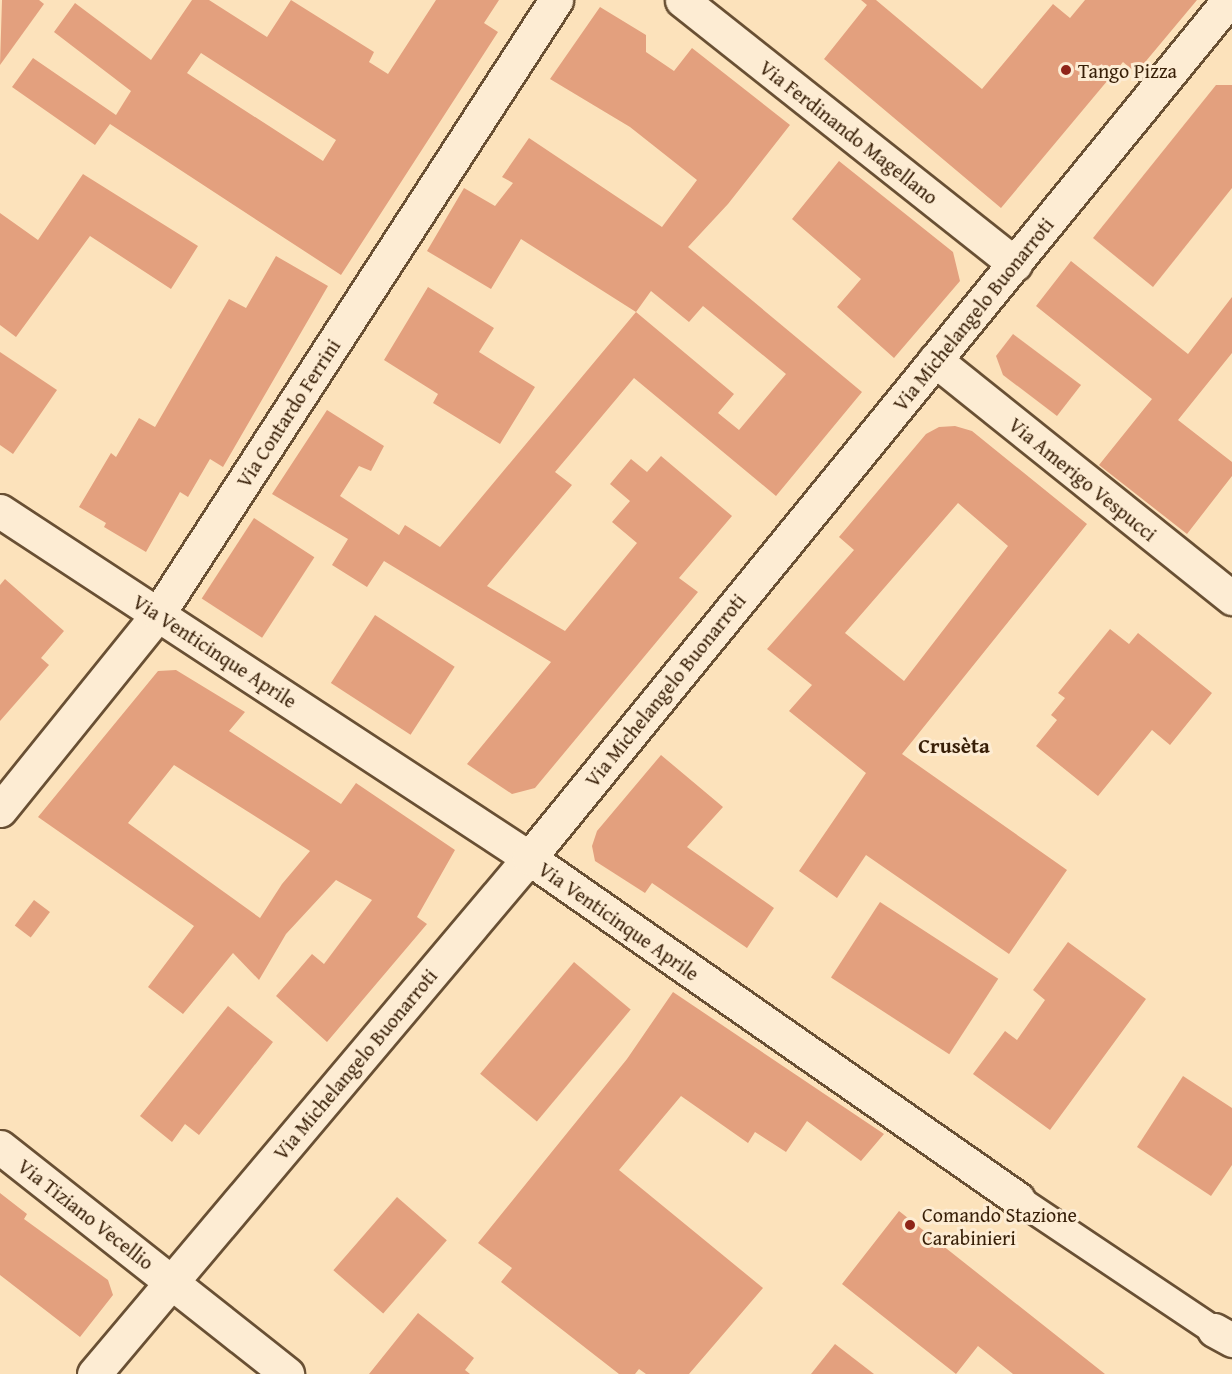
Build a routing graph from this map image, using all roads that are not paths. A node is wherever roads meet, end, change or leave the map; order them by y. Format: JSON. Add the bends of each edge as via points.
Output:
{"nodes":[{"id":1,"x":556,"y":0,"type":"edge"},
{"id":2,"x":682,"y":0,"type":"edge"},
{"id":3,"x":1226,"y":14,"type":"edge"},
{"id":4,"x":1015,"y":264,"type":"junction"},
{"id":5,"x":935,"y":360,"type":"junction"},
{"id":6,"x":0,"y":511,"type":"edge"},
{"id":7,"x":1232,"y":598,"type":"edge"},
{"id":8,"x":158,"y":614,"type":"junction"},
{"id":9,"x":0,"y":810,"type":"edge"},
{"id":10,"x":529,"y":858,"type":"junction"},
{"id":11,"x":0,"y":1147,"type":"edge"},
{"id":12,"x":1018,"y":1199,"type":"joint"},
{"id":13,"x":172,"y":1282,"type":"junction"},
{"id":14,"x":1223,"y":1335,"type":"edge"},
{"id":15,"x":94,"y":1374,"type":"edge"},
{"id":16,"x":287,"y":1374,"type":"edge"}],
"edges":[{"from":1,"to":8,"type":"street","name":"Via Contardo Ferrini"},
{"from":2,"to":4,"type":"street","name":"Via Ferdinando Magellano"},
{"from":3,"to":4,"type":"street","name":"Via Michelangelo Buonarroti"},
{"from":4,"to":5,"type":"street","name":"Via Michelangelo Buonarroti"},
{"from":5,"to":7,"type":"street","name":"Via Amerigo Vespucci"},
{"from":5,"to":10,"type":"street","name":"Via Michelangelo Buonarroti"},
{"from":6,"to":8,"type":"street","name":"Via Venticinque Aprile"},
{"from":8,"to":9,"type":"street","name":"Via Contardo Ferrini"},
{"from":8,"to":10,"type":"street","name":"Via Venticinque Aprile"},
{"from":10,"to":12,"type":"street","name":"Via Venticinque Aprile"},
{"from":10,"to":13,"type":"street","name":"Via Michelangelo Buonarroti"},
{"from":11,"to":13,"type":"street","name":"Via Tiziano Vecellio"},
{"from":12,"to":14,"type":"street","name":"Via Venticinque Aprile"},
{"from":13,"to":15,"type":"street","name":"Via Michelangelo Buonarroti"},
{"from":13,"to":16,"type":"street","name":"Via Tiziano Vecellio"}]}
